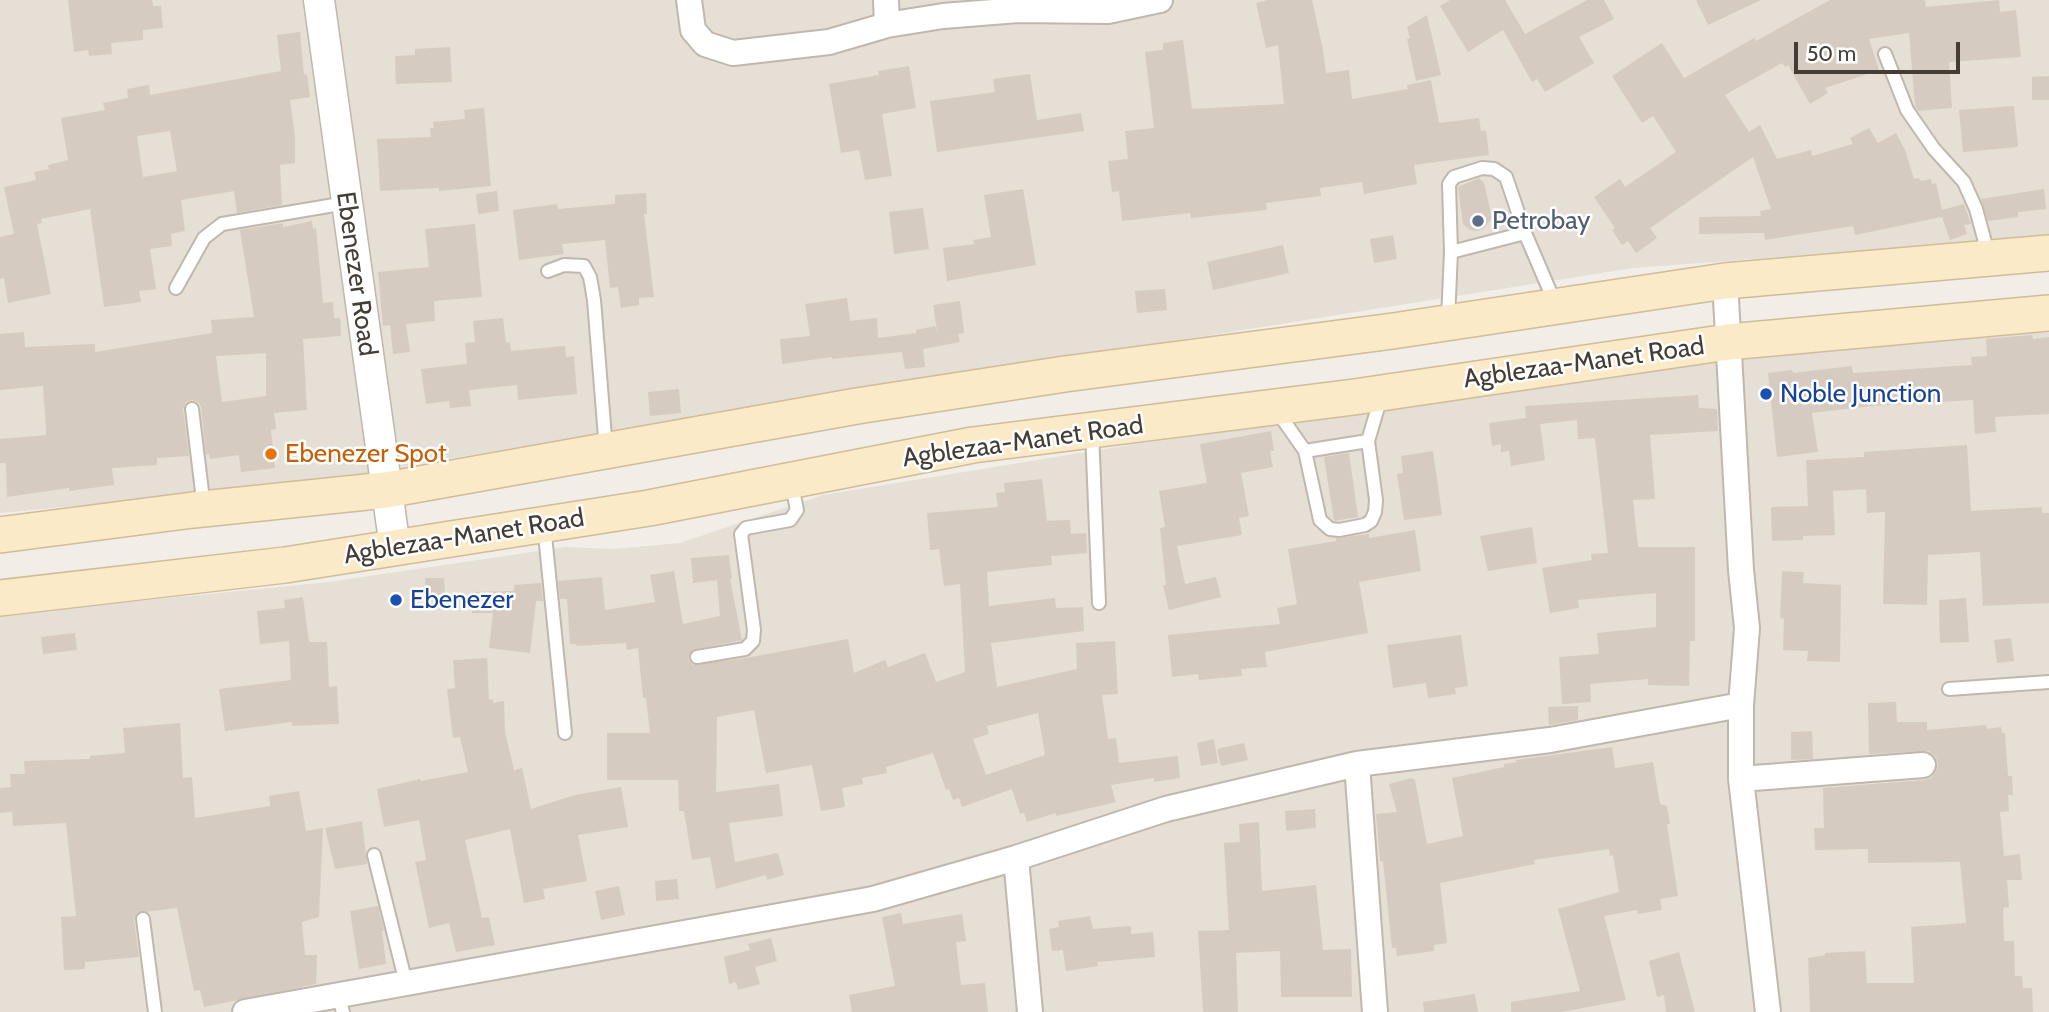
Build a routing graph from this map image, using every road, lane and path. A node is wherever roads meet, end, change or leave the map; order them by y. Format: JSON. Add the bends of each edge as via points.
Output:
{"nodes":[{"id":1,"x":319,"y":0,"type":"edge"},
{"id":2,"x":689,"y":0,"type":"edge"},
{"id":3,"x":886,"y":0,"type":"edge"},
{"id":4,"x":1160,"y":0,"type":"edge"},
{"id":5,"x":887,"y":25,"type":"junction"},
{"id":6,"x":1885,"y":54,"type":"dead end"},
{"id":7,"x":346,"y":203,"type":"junction"},
{"id":8,"x":1525,"y":233,"type":"junction"},
{"id":9,"x":1451,"y":252,"type":"junction"},
{"id":10,"x":2049,"y":253,"type":"edge"},
{"id":11,"x":1989,"y":258,"type":"junction"},
{"id":12,"x":548,"y":271,"type":"dead end"},
{"id":13,"x":1725,"y":281,"type":"junction"},
{"id":14,"x":176,"y":288,"type":"dead end"},
{"id":15,"x":1556,"y":307,"type":"junction"},
{"id":16,"x":2049,"y":313,"type":"edge"},
{"id":17,"x":1448,"y":323,"type":"junction"},
{"id":18,"x":1728,"y":342,"type":"junction"},
{"id":19,"x":1382,"y":393,"type":"junction"},
{"id":20,"x":1274,"y":407,"type":"junction"},
{"id":21,"x":192,"y":409,"type":"dead end"},
{"id":22,"x":1092,"y":430,"type":"junction"},
{"id":23,"x":1368,"y":441,"type":"junction"},
{"id":24,"x":606,"y":450,"type":"junction"},
{"id":25,"x":1305,"y":451,"type":"junction"},
{"id":26,"x":791,"y":481,"type":"junction"},
{"id":27,"x":386,"y":490,"type":"junction"},
{"id":28,"x":204,"y":509,"type":"junction"},
{"id":29,"x":544,"y":525,"type":"junction"},
{"id":30,"x":0,"y":535,"type":"edge"},
{"id":31,"x":395,"y":548,"type":"junction"},
{"id":32,"x":0,"y":598,"type":"edge"},
{"id":33,"x":1099,"y":603,"type":"dead end"},
{"id":34,"x":697,"y":657,"type":"dead end"},
{"id":35,"x":2049,"y":682,"type":"edge"},
{"id":36,"x":1949,"y":689,"type":"dead end"},
{"id":37,"x":1741,"y":705,"type":"junction"},
{"id":38,"x":565,"y":733,"type":"dead end"},
{"id":39,"x":1357,"y":764,"type":"junction"},
{"id":40,"x":1923,"y":765,"type":"dead end"},
{"id":41,"x":1741,"y":779,"type":"junction"},
{"id":42,"x":374,"y":855,"type":"dead end"},
{"id":43,"x":1016,"y":858,"type":"junction"},
{"id":44,"x":143,"y":919,"type":"dead end"},
{"id":45,"x":406,"y":983,"type":"junction"},
{"id":46,"x":340,"y":1004,"type":"edge"},
{"id":47,"x":155,"y":1012,"type":"edge"},
{"id":48,"x":246,"y":1012,"type":"edge"},
{"id":49,"x":1030,"y":1012,"type":"edge"},
{"id":50,"x":1374,"y":1012,"type":"edge"},
{"id":51,"x":1768,"y":1012,"type":"edge"}],
"edges":[{"from":1,"to":7,"type":"street","name":"Ebenezer Road"},
{"from":2,"to":5,"type":"street","via":[[692,30],[705,44],[733,52],[829,42]]},
{"from":3,"to":5,"type":"street"},
{"from":4,"to":5,"type":"street","via":[[1108,11],[1018,10]]},
{"from":6,"to":11,"type":"lane","via":[[1907,110],[1964,182]]},
{"from":7,"to":14,"type":"lane","via":[[222,224],[204,238]]},
{"from":7,"to":27,"type":"street","name":"Ebenezer Road"},
{"from":8,"to":9,"type":"lane"},
{"from":8,"to":9,"type":"lane","via":[[1506,177],[1482,168],[1450,180]]},
{"from":8,"to":15,"type":"lane"},
{"from":9,"to":17,"type":"lane"},
{"from":10,"to":11,"type":"main road"},
{"from":11,"to":13,"type":"main road"},
{"from":12,"to":24,"type":"lane","via":[[564,265],[584,266],[590,277]]},
{"from":13,"to":15,"type":"main road"},
{"from":13,"to":18,"type":"street"},
{"from":15,"to":17,"type":"main road"},
{"from":16,"to":18,"type":"main road","name":"Agblezaa-Manet Road"},
{"from":17,"to":24,"type":"main road","via":[[1079,372]]},
{"from":18,"to":19,"type":"main road","name":"Agblezaa-Manet Road"},
{"from":18,"to":37,"type":"street","via":[[1747,628]]},
{"from":19,"to":20,"type":"main road","name":"Agblezaa-Manet Road"},
{"from":19,"to":23,"type":"lane"},
{"from":20,"to":22,"type":"main road","name":"Agblezaa-Manet Road"},
{"from":20,"to":25,"type":"lane"},
{"from":21,"to":28,"type":"lane"},
{"from":22,"to":26,"type":"main road","name":"Agblezaa-Manet Road","via":[[973,445]]},
{"from":22,"to":33,"type":"lane"},
{"from":23,"to":25,"type":"lane"},
{"from":23,"to":25,"type":"lane","via":[[1375,512],[1365,525],[1339,530],[1320,520]]},
{"from":24,"to":27,"type":"main road"},
{"from":26,"to":29,"type":"main road","name":"Agblezaa-Manet Road"},
{"from":26,"to":34,"type":"lane","via":[[797,510],[790,520],[746,528],[741,534],[753,641],[746,649]]},
{"from":27,"to":28,"type":"main road"},
{"from":27,"to":31,"type":"street","name":"Ebenezer Road"},
{"from":28,"to":30,"type":"main road"},
{"from":29,"to":31,"type":"main road","name":"Agblezaa-Manet Road"},
{"from":29,"to":38,"type":"lane"},
{"from":31,"to":32,"type":"main road","name":"Agblezaa-Manet Road"},
{"from":35,"to":36,"type":"lane"},
{"from":37,"to":39,"type":"street","via":[[1550,740]]},
{"from":37,"to":41,"type":"street"},
{"from":39,"to":43,"type":"street","via":[[1166,809]]},
{"from":39,"to":50,"type":"street"},
{"from":40,"to":41,"type":"street"},
{"from":41,"to":51,"type":"street"},
{"from":42,"to":45,"type":"lane"},
{"from":43,"to":45,"type":"street","via":[[873,899]]},
{"from":43,"to":49,"type":"street"},
{"from":44,"to":47,"type":"lane"},
{"from":45,"to":46,"type":"street"},
{"from":46,"to":48,"type":"street"}]}
